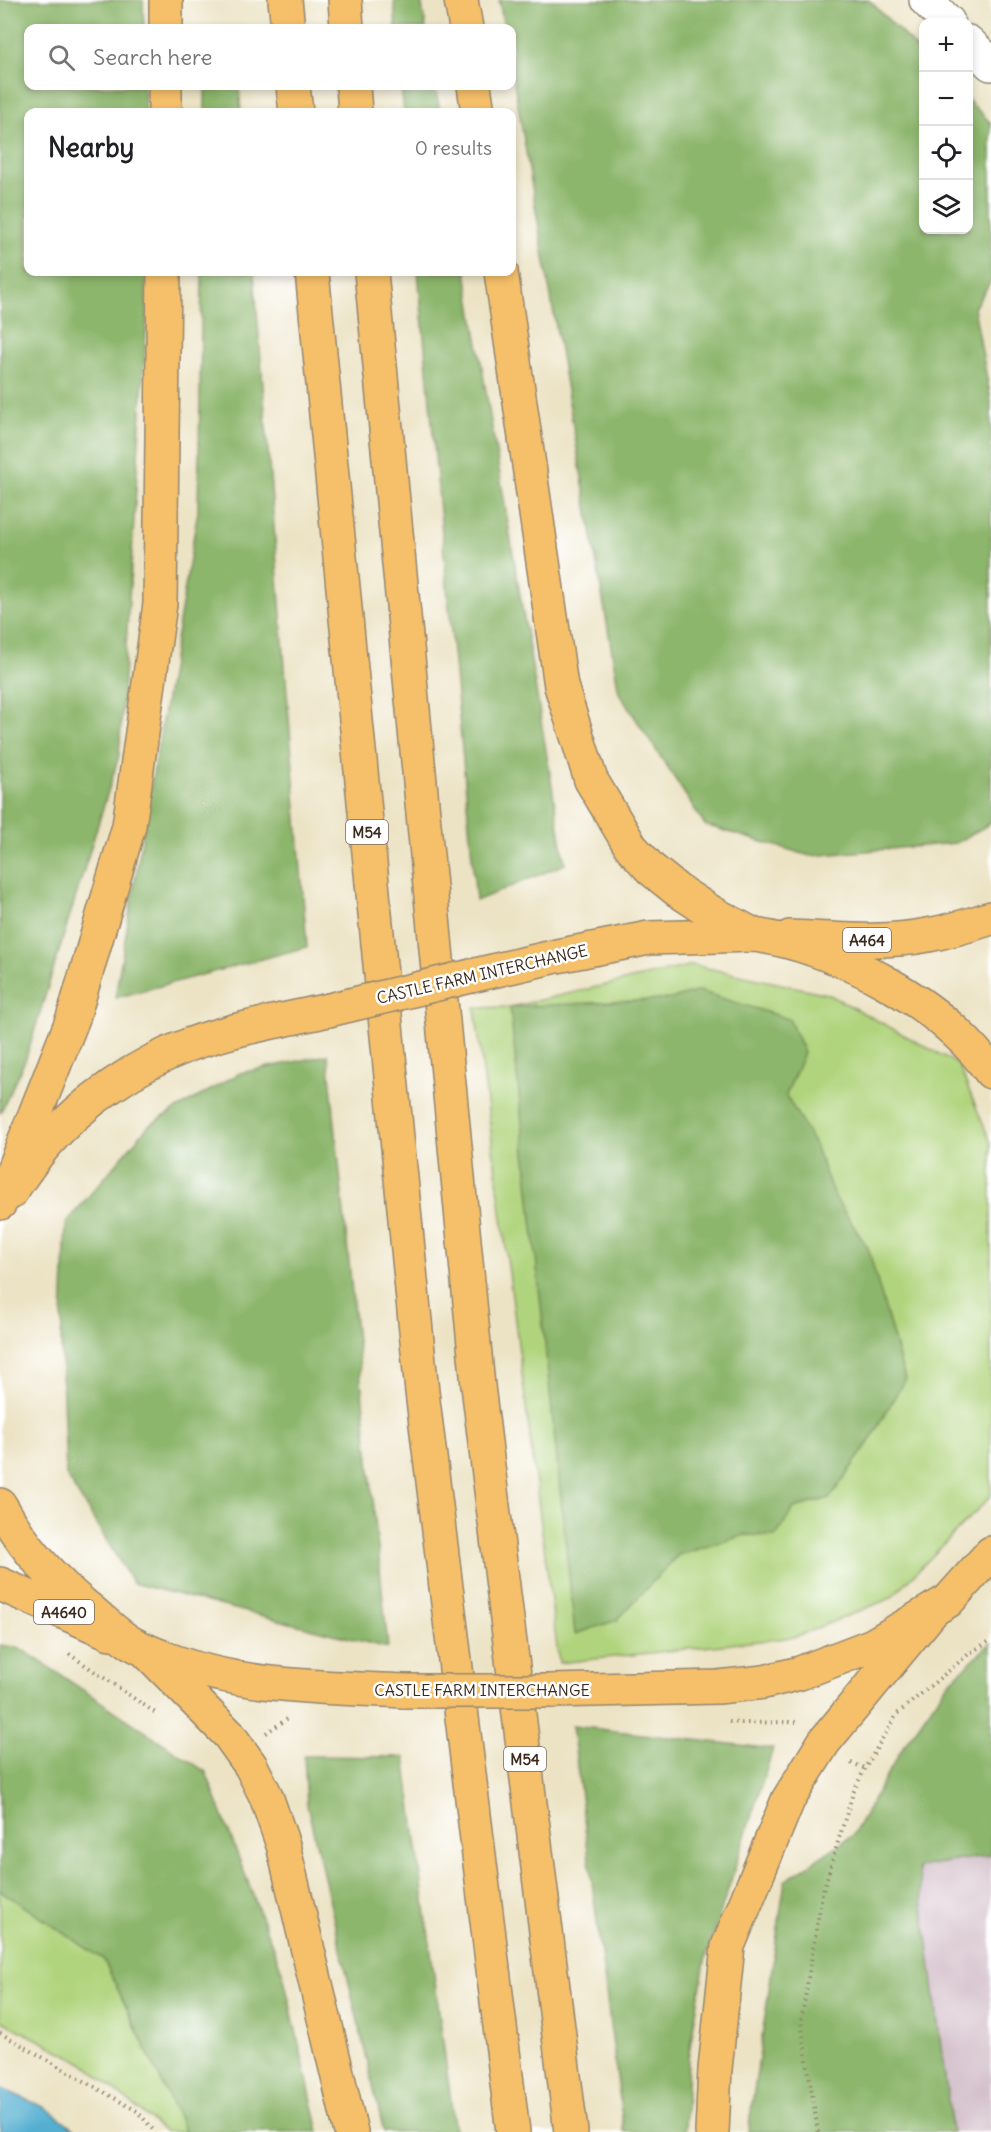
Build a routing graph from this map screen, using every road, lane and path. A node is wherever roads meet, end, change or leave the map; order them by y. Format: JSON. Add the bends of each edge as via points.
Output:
{"nodes":[{"id":1,"x":166,"y":0,"type":"edge"},
{"id":2,"x":285,"y":0,"type":"edge"},
{"id":3,"x":345,"y":0,"type":"edge"},
{"id":4,"x":461,"y":0,"type":"edge"},
{"id":5,"x":926,"y":0,"type":"edge"},
{"id":6,"x":944,"y":18,"type":"edge"},
{"id":7,"x":166,"y":24,"type":"edge"},
{"id":8,"x":288,"y":24,"type":"edge"},
{"id":9,"x":347,"y":24,"type":"edge"},
{"id":10,"x":465,"y":24,"type":"edge"},
{"id":11,"x":973,"y":46,"type":"edge"},
{"id":12,"x":991,"y":64,"type":"edge"},
{"id":13,"x":165,"y":90,"type":"edge"},
{"id":14,"x":293,"y":90,"type":"edge"},
{"id":15,"x":353,"y":90,"type":"edge"},
{"id":16,"x":475,"y":90,"type":"edge"},
{"id":17,"x":165,"y":108,"type":"edge"},
{"id":18,"x":296,"y":108,"type":"edge"},
{"id":19,"x":356,"y":108,"type":"edge"},
{"id":20,"x":477,"y":108,"type":"edge"},
{"id":21,"x":164,"y":276,"type":"edge"},
{"id":22,"x":312,"y":276,"type":"edge"},
{"id":23,"x":371,"y":276,"type":"edge"},
{"id":24,"x":502,"y":276,"type":"edge"},
{"id":25,"x":991,"y":918,"type":"edge"},
{"id":26,"x":760,"y":936,"type":"junction"},
{"id":27,"x":991,"y":1072,"type":"edge"},
{"id":28,"x":0,"y":1205,"type":"edge"},
{"id":29,"x":0,"y":1505,"type":"edge"},
{"id":30,"x":991,"y":1553,"type":"edge"},
{"id":31,"x":991,"y":1575,"type":"edge"},
{"id":32,"x":0,"y":1584,"type":"edge"},
{"id":33,"x":941,"y":1605,"type":"junction"},
{"id":34,"x":991,"y":1640,"type":"edge"},
{"id":35,"x":137,"y":1646,"type":"junction"},
{"id":36,"x":64,"y":1651,"type":"dead end"},
{"id":37,"x":162,"y":1718,"type":"dead end"},
{"id":38,"x":725,"y":1721,"type":"dead end"},
{"id":39,"x":805,"y":1729,"type":"dead end"},
{"id":40,"x":0,"y":2033,"type":"edge"},
{"id":41,"x":155,"y":2132,"type":"edge"},
{"id":42,"x":351,"y":2132,"type":"edge"},
{"id":43,"x":513,"y":2132,"type":"edge"},
{"id":44,"x":571,"y":2132,"type":"edge"},
{"id":45,"x":712,"y":2132,"type":"edge"},
{"id":46,"x":818,"y":2132,"type":"edge"}],
"edges":[{"from":1,"to":7,"type":"main road"},
{"from":2,"to":8,"type":"main road"},
{"from":3,"to":9,"type":"main road"},
{"from":4,"to":10,"type":"main road"},
{"from":5,"to":6,"type":"street"},
{"from":11,"to":12,"type":"street"},
{"from":13,"to":17,"type":"main road"},
{"from":14,"to":18,"type":"main road"},
{"from":15,"to":19,"type":"main road"},
{"from":16,"to":20,"type":"main road"},
{"from":21,"to":28,"type":"main road","via":[[160,604],[129,826],[74,1018]]},
{"from":22,"to":43,"type":"main road","number":"M54","via":[[422,1392]]},
{"from":23,"to":44,"type":"main road","number":"M54","via":[[478,1386]]},
{"from":24,"to":26,"type":"main road","via":[[561,686],[591,780],[631,847],[651,869],[686,896]]},
{"from":25,"to":26,"type":"main road","number":"A464","via":[[927,936],[885,940]]},
{"from":26,"to":27,"type":"main road","name":"CASTLE FARM INTERCHANGE","via":[[820,951],[917,1000]]},
{"from":26,"to":28,"type":"main road","name":"CASTLE FARM INTERCHANGE","bridge":true,"via":[[649,938],[471,976],[193,1044],[142,1066],[95,1098],[44,1145]]},
{"from":29,"to":35,"type":"main road","name":"CASTLE FARM INTERCHANGE","via":[[27,1548],[69,1592]]},
{"from":30,"to":33,"type":"main road","name":"CASTLE FARM INTERCHANGE"},
{"from":31,"to":33,"type":"main road"},
{"from":32,"to":35,"type":"main road","number":"A4640"},
{"from":33,"to":35,"type":"main road","name":"CASTLE FARM INTERCHANGE","bridge":true,"via":[[873,1645],[800,1673],[764,1682],[708,1687],[405,1691],[290,1685],[207,1672]]},
{"from":33,"to":45,"type":"main road","via":[[824,1742],[788,1800],[728,1946]]},
{"from":34,"to":46,"type":"path","via":[[897,1714],[853,1793],[822,1894],[801,2022]]},
{"from":35,"to":42,"type":"main road","via":[[229,1735],[266,1796],[283,1845]]},
{"from":36,"to":37,"type":"path"},
{"from":38,"to":39,"type":"path","via":[[795,1722]]},
{"from":40,"to":41,"type":"path","via":[[137,2111]]}]}
